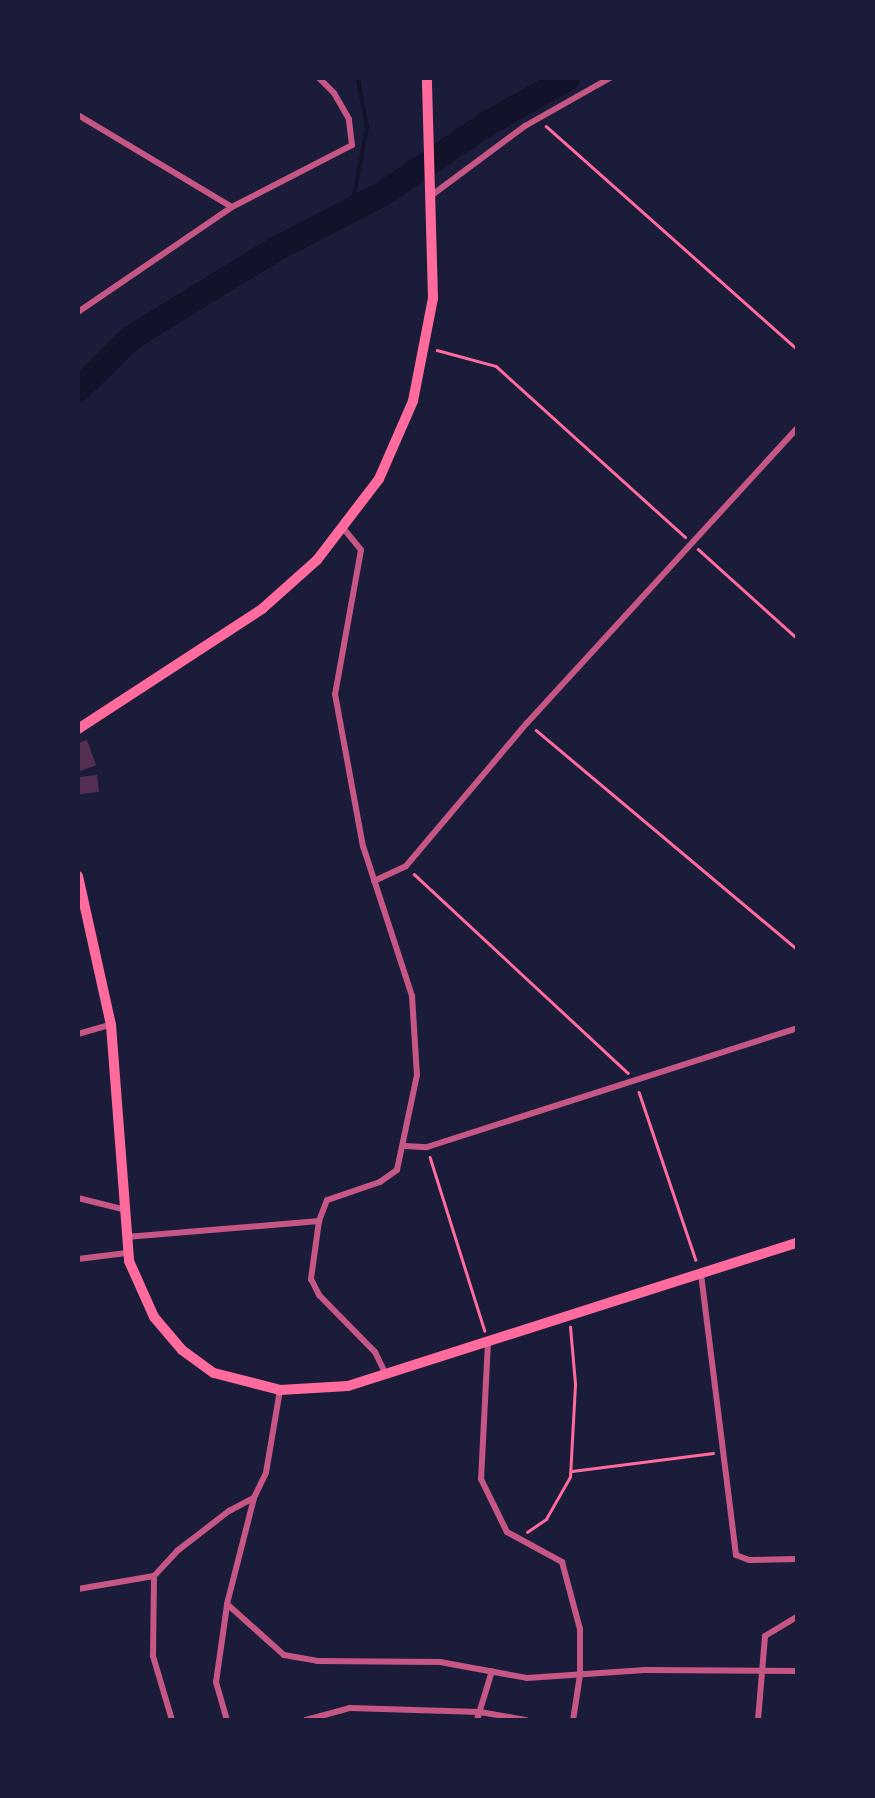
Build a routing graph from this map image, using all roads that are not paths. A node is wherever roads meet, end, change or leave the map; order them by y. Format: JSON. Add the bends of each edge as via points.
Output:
{"nodes":[{"id":1,"x":318,"y":78,"type":"edge"},
{"id":2,"x":427,"y":78,"type":"edge"},
{"id":3,"x":610,"y":78,"type":"edge"},
{"id":4,"x":78,"y":115,"type":"edge"},
{"id":5,"x":431,"y":196,"type":"junction"},
{"id":6,"x":232,"y":208,"type":"junction"},
{"id":7,"x":78,"y":312,"type":"edge"},
{"id":8,"x":798,"y":426,"type":"edge"},
{"id":9,"x":344,"y":529,"type":"junction"},
{"id":10,"x":78,"y":729,"type":"edge"},
{"id":11,"x":78,"y":876,"type":"edge"},
{"id":12,"x":374,"y":881,"type":"junction"},
{"id":13,"x":111,"y":1025,"type":"junction"},
{"id":14,"x":798,"y":1028,"type":"edge"},
{"id":15,"x":78,"y":1034,"type":"edge"},
{"id":16,"x":405,"y":1146,"type":"junction"},
{"id":17,"x":78,"y":1198,"type":"edge"},
{"id":18,"x":122,"y":1208,"type":"junction"},
{"id":19,"x":319,"y":1220,"type":"junction"},
{"id":20,"x":125,"y":1237,"type":"junction"},
{"id":21,"x":798,"y":1242,"type":"edge"},
{"id":22,"x":127,"y":1253,"type":"junction"},
{"id":23,"x":78,"y":1259,"type":"edge"},
{"id":24,"x":701,"y":1274,"type":"junction"},
{"id":25,"x":488,"y":1342,"type":"junction"},
{"id":26,"x":387,"y":1376,"type":"junction"},
{"id":27,"x":280,"y":1390,"type":"junction"},
{"id":28,"x":254,"y":1498,"type":"junction"},
{"id":29,"x":798,"y":1559,"type":"edge"},
{"id":30,"x":154,"y":1576,"type":"junction"},
{"id":31,"x":78,"y":1589,"type":"edge"},
{"id":32,"x":227,"y":1604,"type":"junction"},
{"id":33,"x":798,"y":1616,"type":"edge"},
{"id":34,"x":492,"y":1671,"type":"junction"},
{"id":35,"x":798,"y":1671,"type":"edge"},
{"id":36,"x":761,"y":1672,"type":"junction"},
{"id":37,"x":580,"y":1675,"type":"junction"},
{"id":38,"x":478,"y":1716,"type":"edge"},
{"id":39,"x":172,"y":1720,"type":"edge"},
{"id":40,"x":227,"y":1720,"type":"edge"},
{"id":41,"x":306,"y":1720,"type":"edge"},
{"id":42,"x":526,"y":1720,"type":"edge"},
{"id":43,"x":573,"y":1720,"type":"edge"},
{"id":44,"x":758,"y":1720,"type":"edge"}],
"edges":[{"from":1,"to":6,"type":"street","via":[[350,119],[352,145]]},
{"from":2,"to":5,"type":"main road"},
{"from":3,"to":5,"type":"street","via":[[537,118]]},
{"from":4,"to":6,"type":"street"},
{"from":5,"to":9,"type":"main road","via":[[435,268],[427,348],[394,447]]},
{"from":6,"to":7,"type":"street"},
{"from":8,"to":12,"type":"street","via":[[406,866]]},
{"from":9,"to":10,"type":"main road","via":[[262,608]]},
{"from":9,"to":12,"type":"street","via":[[361,550],[334,685]]},
{"from":11,"to":13,"type":"main road"},
{"from":12,"to":16,"type":"street","via":[[415,1010],[417,1075]]},
{"from":13,"to":15,"type":"street"},
{"from":13,"to":18,"type":"main road"},
{"from":14,"to":16,"type":"street","via":[[427,1146]]},
{"from":16,"to":19,"type":"street","via":[[397,1170],[332,1196]]},
{"from":17,"to":18,"type":"street"},
{"from":18,"to":20,"type":"main road"},
{"from":19,"to":20,"type":"street"},
{"from":19,"to":26,"type":"street","via":[[313,1288],[375,1352]]},
{"from":20,"to":22,"type":"main road"},
{"from":21,"to":24,"type":"main road"},
{"from":22,"to":23,"type":"street"},
{"from":22,"to":27,"type":"main road","via":[[146,1304],[182,1350],[214,1373]]},
{"from":24,"to":25,"type":"main road"},
{"from":24,"to":29,"type":"street","via":[[736,1555]]},
{"from":25,"to":26,"type":"main road"},
{"from":25,"to":37,"type":"street","via":[[481,1479],[507,1532],[562,1562],[580,1629]]},
{"from":26,"to":27,"type":"main road"},
{"from":27,"to":28,"type":"street","via":[[266,1472]]},
{"from":28,"to":30,"type":"street","via":[[228,1511]]},
{"from":28,"to":32,"type":"street"},
{"from":30,"to":31,"type":"street"},
{"from":30,"to":39,"type":"street","via":[[153,1656]]},
{"from":32,"to":34,"type":"street","via":[[290,1658],[440,1662]]},
{"from":32,"to":40,"type":"street","via":[[216,1682]]},
{"from":33,"to":36,"type":"street","via":[[764,1636]]},
{"from":34,"to":37,"type":"street","via":[[527,1678]]},
{"from":34,"to":38,"type":"street"},
{"from":35,"to":36,"type":"street"},
{"from":36,"to":37,"type":"street"},
{"from":36,"to":44,"type":"street"},
{"from":37,"to":43,"type":"street"},
{"from":38,"to":41,"type":"street","via":[[350,1708]]},
{"from":38,"to":42,"type":"street"}]}
